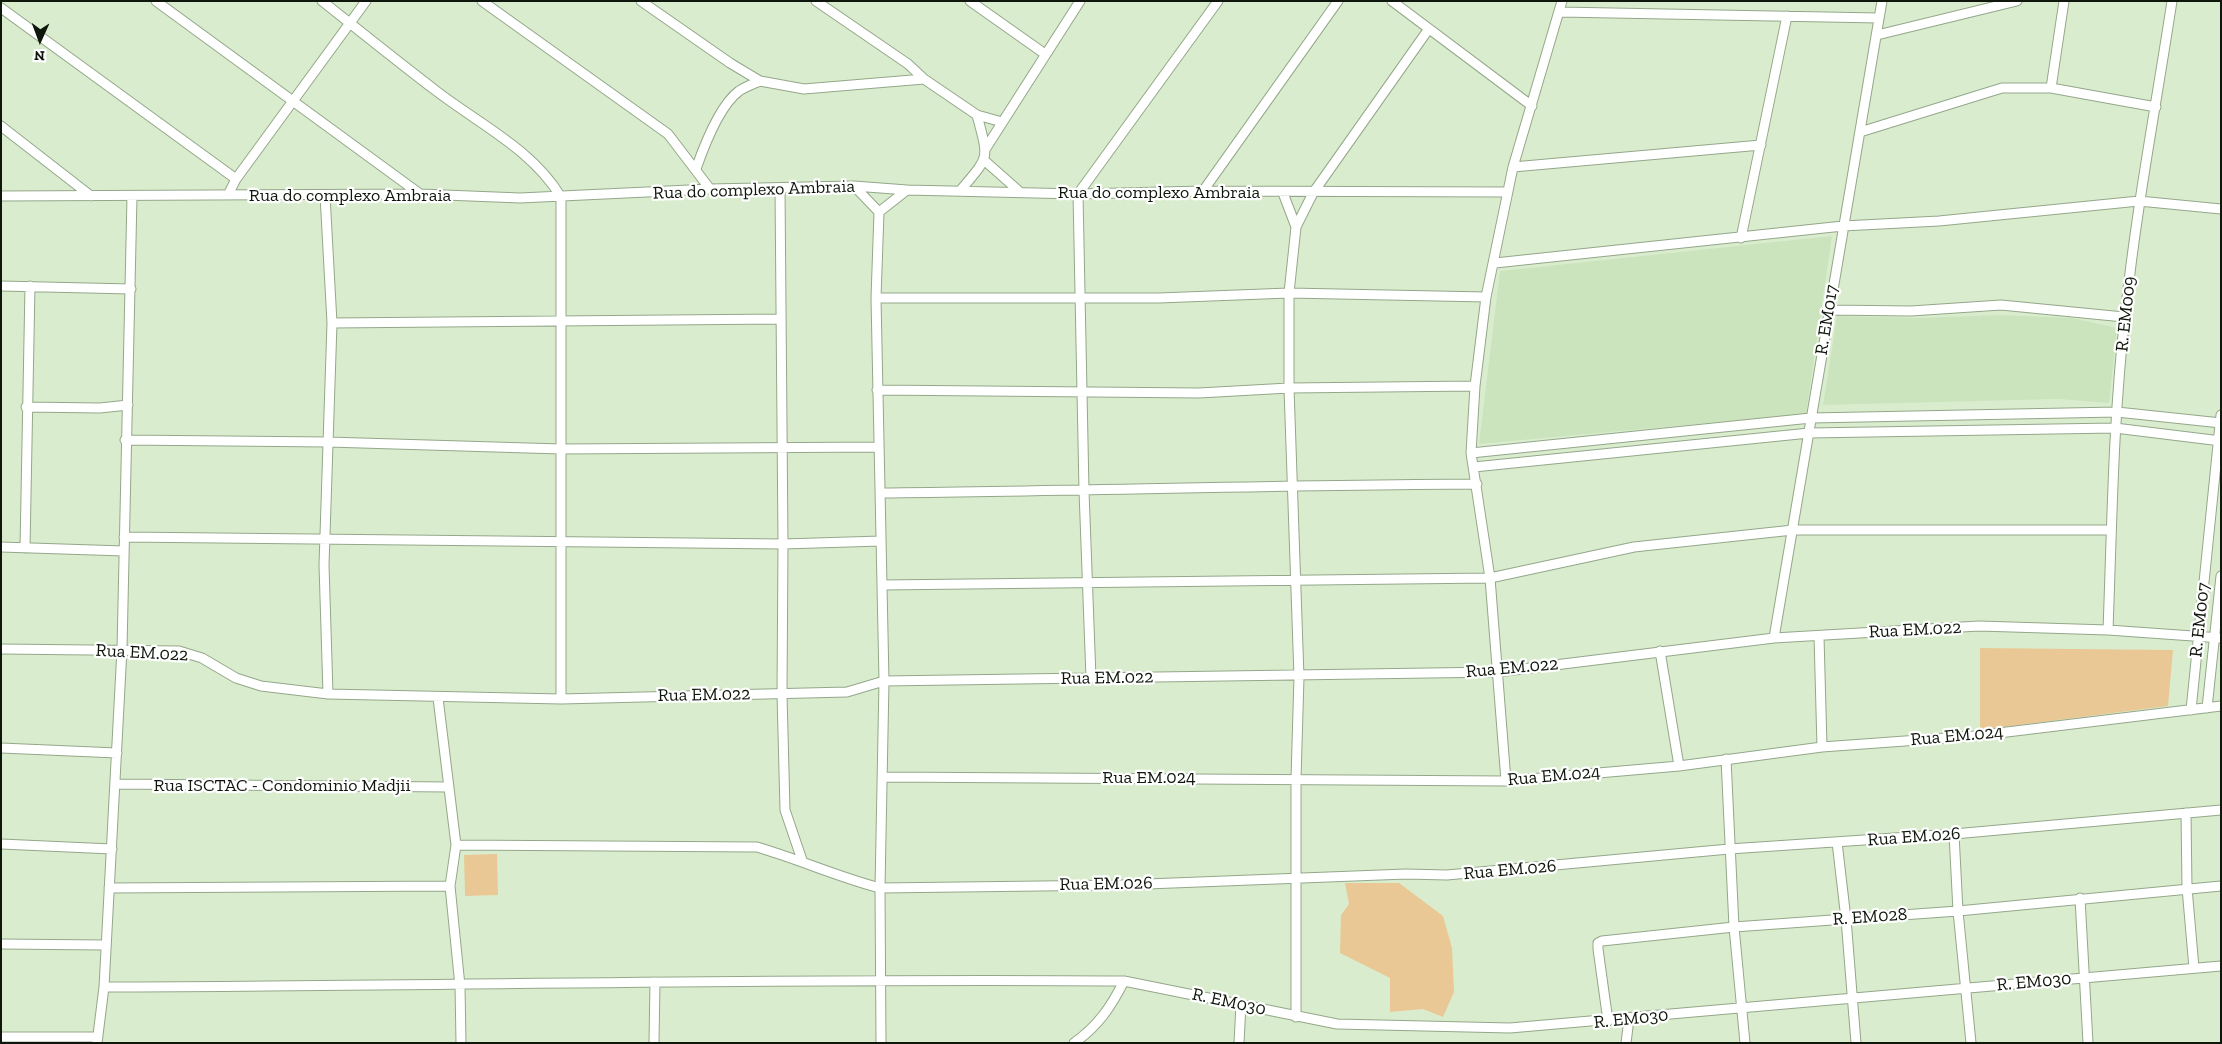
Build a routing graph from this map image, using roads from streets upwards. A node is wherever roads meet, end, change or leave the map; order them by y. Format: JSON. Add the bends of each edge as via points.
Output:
{"nodes":[{"id":1,"x":156,"y":1,"type":"edge"},
{"id":2,"x":322,"y":1,"type":"edge"},
{"id":3,"x":366,"y":1,"type":"edge"},
{"id":4,"x":482,"y":1,"type":"edge"},
{"id":5,"x":494,"y":1,"type":"edge"},
{"id":6,"x":641,"y":1,"type":"edge"},
{"id":7,"x":816,"y":1,"type":"edge"},
{"id":8,"x":970,"y":1,"type":"edge"},
{"id":9,"x":1080,"y":1,"type":"edge"},
{"id":10,"x":1218,"y":1,"type":"edge"},
{"id":11,"x":1338,"y":1,"type":"edge"},
{"id":12,"x":1392,"y":1,"type":"edge"},
{"id":13,"x":1562,"y":1,"type":"edge"},
{"id":14,"x":1882,"y":1,"type":"edge"},
{"id":15,"x":2017,"y":1,"type":"edge"},
{"id":16,"x":2064,"y":1,"type":"edge"},
{"id":17,"x":2172,"y":1,"type":"edge"},
{"id":18,"x":1,"y":8,"type":"edge"},
{"id":19,"x":495,"y":11,"type":"junction"},
{"id":20,"x":1559,"y":12,"type":"junction"},
{"id":21,"x":1787,"y":16,"type":"junction"},
{"id":22,"x":1879,"y":18,"type":"junction"},
{"id":23,"x":351,"y":24,"type":"junction"},
{"id":24,"x":1428,"y":30,"type":"junction"},
{"id":25,"x":1877,"y":35,"type":"junction"},
{"id":26,"x":1045,"y":54,"type":"junction"},
{"id":27,"x":924,"y":80,"type":"junction"},
{"id":28,"x":760,"y":81,"type":"junction"},
{"id":29,"x":2051,"y":88,"type":"junction"},
{"id":30,"x":292,"y":101,"type":"junction"},
{"id":31,"x":1532,"y":106,"type":"junction"},
{"id":32,"x":2156,"y":107,"type":"junction"},
{"id":33,"x":977,"y":115,"type":"junction"},
{"id":34,"x":1002,"y":122,"type":"junction"},
{"id":35,"x":1,"y":126,"type":"edge"},
{"id":36,"x":1860,"y":132,"type":"junction"},
{"id":37,"x":1761,"y":145,"type":"junction"},
{"id":38,"x":986,"y":148,"type":"junction"},
{"id":39,"x":985,"y":161,"type":"junction"},
{"id":40,"x":1513,"y":168,"type":"junction"},
{"id":41,"x":696,"y":169,"type":"junction"},
{"id":42,"x":236,"y":179,"type":"junction"},
{"id":43,"x":854,"y":186,"type":"junction"},
{"id":44,"x":780,"y":188,"type":"junction"},
{"id":45,"x":710,"y":189,"type":"junction"},
{"id":46,"x":906,"y":190,"type":"junction"},
{"id":47,"x":960,"y":190,"type":"junction"},
{"id":48,"x":1203,"y":191,"type":"junction"},
{"id":49,"x":1020,"y":192,"type":"junction"},
{"id":50,"x":1507,"y":192,"type":"junction"},
{"id":51,"x":1282,"y":193,"type":"junction"},
{"id":52,"x":1314,"y":193,"type":"junction"},
{"id":53,"x":420,"y":194,"type":"junction"},
{"id":54,"x":1078,"y":194,"type":"junction"},
{"id":55,"x":228,"y":195,"type":"junction"},
{"id":56,"x":325,"y":195,"type":"junction"},
{"id":57,"x":1,"y":196,"type":"edge"},
{"id":58,"x":91,"y":196,"type":"junction"},
{"id":59,"x":132,"y":196,"type":"junction"},
{"id":60,"x":561,"y":197,"type":"junction"},
{"id":61,"x":2139,"y":201,"type":"junction"},
{"id":62,"x":2221,"y":209,"type":"edge"},
{"id":63,"x":879,"y":212,"type":"junction"},
{"id":64,"x":1843,"y":226,"type":"junction"},
{"id":65,"x":1296,"y":227,"type":"junction"},
{"id":66,"x":1741,"y":238,"type":"junction"},
{"id":67,"x":1495,"y":263,"type":"junction"},
{"id":68,"x":1,"y":286,"type":"edge"},
{"id":69,"x":30,"y":286,"type":"junction"},
{"id":70,"x":131,"y":289,"type":"junction"},
{"id":71,"x":1289,"y":293,"type":"junction"},
{"id":72,"x":876,"y":298,"type":"junction"},
{"id":73,"x":1080,"y":298,"type":"junction"},
{"id":74,"x":1486,"y":298,"type":"junction"},
{"id":75,"x":1829,"y":310,"type":"junction"},
{"id":76,"x":2124,"y":317,"type":"junction"},
{"id":77,"x":780,"y":319,"type":"junction"},
{"id":78,"x":561,"y":321,"type":"junction"},
{"id":79,"x":332,"y":323,"type":"junction"},
{"id":80,"x":1475,"y":386,"type":"junction"},
{"id":81,"x":1289,"y":388,"type":"junction"},
{"id":82,"x":877,"y":390,"type":"junction"},
{"id":83,"x":1083,"y":393,"type":"junction"},
{"id":84,"x":128,"y":405,"type":"junction"},
{"id":85,"x":26,"y":407,"type":"junction"},
{"id":86,"x":2117,"y":412,"type":"junction"},
{"id":87,"x":1811,"y":418,"type":"junction"},
{"id":88,"x":2220,"y":420,"type":"edge"},
{"id":89,"x":2115,"y":428,"type":"junction"},
{"id":90,"x":1809,"y":433,"type":"junction"},
{"id":91,"x":125,"y":440,"type":"junction"},
{"id":92,"x":2219,"y":441,"type":"edge"},
{"id":93,"x":328,"y":442,"type":"junction"},
{"id":94,"x":782,"y":446,"type":"junction"},
{"id":95,"x":879,"y":447,"type":"junction"},
{"id":96,"x":561,"y":449,"type":"junction"},
{"id":97,"x":1471,"y":454,"type":"junction"},
{"id":98,"x":1474,"y":468,"type":"junction"},
{"id":99,"x":1293,"y":484,"type":"junction"},
{"id":100,"x":1476,"y":484,"type":"junction"},
{"id":101,"x":1084,"y":490,"type":"junction"},
{"id":102,"x":880,"y":493,"type":"junction"},
{"id":103,"x":1793,"y":530,"type":"junction"},
{"id":104,"x":2112,"y":530,"type":"junction"},
{"id":105,"x":124,"y":537,"type":"junction"},
{"id":106,"x":325,"y":540,"type":"junction"},
{"id":107,"x":881,"y":541,"type":"junction"},
{"id":108,"x":562,"y":542,"type":"junction"},
{"id":109,"x":783,"y":544,"type":"junction"},
{"id":110,"x":1,"y":547,"type":"edge"},
{"id":111,"x":25,"y":548,"type":"junction"},
{"id":112,"x":124,"y":551,"type":"junction"},
{"id":113,"x":2221,"y":576,"type":"edge"},
{"id":114,"x":1490,"y":578,"type":"junction"},
{"id":115,"x":1296,"y":580,"type":"junction"},
{"id":116,"x":1089,"y":582,"type":"junction"},
{"id":117,"x":882,"y":585,"type":"junction"},
{"id":118,"x":2108,"y":630,"type":"junction"},
{"id":119,"x":1818,"y":636,"type":"junction"},
{"id":120,"x":2198,"y":636,"type":"junction"},
{"id":121,"x":2218,"y":637,"type":"edge"},
{"id":122,"x":1774,"y":638,"type":"junction"},
{"id":123,"x":1,"y":649,"type":"edge"},
{"id":124,"x":122,"y":649,"type":"junction"},
{"id":125,"x":1660,"y":651,"type":"junction"},
{"id":126,"x":1498,"y":672,"type":"junction"},
{"id":127,"x":1299,"y":677,"type":"junction"},
{"id":128,"x":1091,"y":678,"type":"junction"},
{"id":129,"x":884,"y":682,"type":"junction"},
{"id":130,"x":328,"y":694,"type":"junction"},
{"id":131,"x":782,"y":694,"type":"junction"},
{"id":132,"x":438,"y":698,"type":"junction"},
{"id":133,"x":561,"y":699,"type":"junction"},
{"id":134,"x":2221,"y":706,"type":"edge"},
{"id":135,"x":2207,"y":708,"type":"junction"},
{"id":136,"x":2191,"y":710,"type":"junction"},
{"id":137,"x":1822,"y":747,"type":"junction"},
{"id":138,"x":1,"y":748,"type":"edge"},
{"id":139,"x":117,"y":753,"type":"junction"},
{"id":140,"x":1726,"y":759,"type":"junction"},
{"id":141,"x":1678,"y":766,"type":"junction"},
{"id":142,"x":883,"y":777,"type":"junction"},
{"id":143,"x":1296,"y":779,"type":"junction"},
{"id":144,"x":1506,"y":781,"type":"junction"},
{"id":145,"x":116,"y":784,"type":"junction"},
{"id":146,"x":448,"y":787,"type":"junction"},
{"id":147,"x":2221,"y":810,"type":"edge"},
{"id":148,"x":2186,"y":813,"type":"junction"},
{"id":149,"x":1954,"y":834,"type":"junction"},
{"id":150,"x":1837,"y":842,"type":"junction"},
{"id":151,"x":1,"y":844,"type":"edge"},
{"id":152,"x":456,"y":845,"type":"junction"},
{"id":153,"x":112,"y":849,"type":"junction"},
{"id":154,"x":1729,"y":849,"type":"junction"},
{"id":155,"x":802,"y":860,"type":"junction"},
{"id":156,"x":1296,"y":880,"type":"junction"},
{"id":157,"x":450,"y":886,"type":"junction"},
{"id":158,"x":2221,"y":886,"type":"edge"},
{"id":159,"x":110,"y":888,"type":"junction"},
{"id":160,"x":880,"y":888,"type":"junction"},
{"id":161,"x":2187,"y":888,"type":"junction"},
{"id":162,"x":2080,"y":898,"type":"junction"},
{"id":163,"x":1958,"y":911,"type":"junction"},
{"id":164,"x":1846,"y":919,"type":"junction"},
{"id":165,"x":1734,"y":927,"type":"junction"},
{"id":166,"x":1,"y":944,"type":"edge"},
{"id":167,"x":104,"y":945,"type":"junction"},
{"id":168,"x":2221,"y":966,"type":"edge"},
{"id":169,"x":2194,"y":968,"type":"junction"},
{"id":170,"x":2085,"y":978,"type":"junction"},
{"id":171,"x":882,"y":979,"type":"junction"},
{"id":172,"x":1124,"y":981,"type":"junction"},
{"id":173,"x":655,"y":982,"type":"junction"},
{"id":174,"x":460,"y":986,"type":"junction"},
{"id":175,"x":104,"y":987,"type":"junction"},
{"id":176,"x":1967,"y":988,"type":"junction"},
{"id":177,"x":1853,"y":998,"type":"junction"},
{"id":178,"x":1241,"y":1004,"type":"junction"},
{"id":179,"x":1742,"y":1008,"type":"junction"},
{"id":180,"x":1296,"y":1017,"type":"junction"},
{"id":181,"x":1629,"y":1019,"type":"junction"},
{"id":182,"x":1608,"y":1021,"type":"junction"},
{"id":183,"x":1,"y":1037,"type":"edge"},
{"id":184,"x":97,"y":1040,"type":"edge"},
{"id":185,"x":462,"y":1043,"type":"edge"},
{"id":186,"x":654,"y":1043,"type":"edge"},
{"id":187,"x":881,"y":1043,"type":"edge"},
{"id":188,"x":1074,"y":1043,"type":"edge"},
{"id":189,"x":1239,"y":1043,"type":"edge"},
{"id":190,"x":1626,"y":1043,"type":"edge"},
{"id":191,"x":1745,"y":1043,"type":"edge"},
{"id":192,"x":1856,"y":1043,"type":"edge"},
{"id":193,"x":1971,"y":1043,"type":"edge"},
{"id":194,"x":2088,"y":1043,"type":"edge"}],
"edges":[{"from":1,"to":30,"type":"street"},
{"from":2,"to":23,"type":"street"},
{"from":3,"to":23,"type":"street"},
{"from":4,"to":19,"type":"street"},
{"from":5,"to":19,"type":"street"},
{"from":6,"to":28,"type":"street"},
{"from":7,"to":27,"type":"street","via":[[908,64]]},
{"from":8,"to":26,"type":"street"},
{"from":9,"to":26,"type":"street"},
{"from":10,"to":54,"type":"street"},
{"from":11,"to":48,"type":"street"},
{"from":12,"to":24,"type":"street"},
{"from":13,"to":20,"type":"street"},
{"from":14,"to":22,"type":"street","name":"R. EM017"},
{"from":15,"to":25,"type":"street"},
{"from":16,"to":29,"type":"street"},
{"from":17,"to":32,"type":"street","name":"R. EM009"},
{"from":18,"to":42,"type":"street"},
{"from":19,"to":41,"type":"street","via":[[668,134]]},
{"from":20,"to":21,"type":"street"},
{"from":20,"to":31,"type":"street"},
{"from":21,"to":22,"type":"street"},
{"from":21,"to":37,"type":"street"},
{"from":22,"to":25,"type":"street","name":"R. EM017"},
{"from":23,"to":30,"type":"street"},
{"from":23,"to":60,"type":"street","via":[[436,91],[530,158],[549,177]]},
{"from":24,"to":31,"type":"street"},
{"from":24,"to":52,"type":"street"},
{"from":25,"to":36,"type":"street","name":"R. EM017"},
{"from":26,"to":34,"type":"street"},
{"from":27,"to":28,"type":"street","via":[[804,89]]},
{"from":27,"to":33,"type":"street"},
{"from":28,"to":41,"type":"street","via":[[734,96],[711,129]]},
{"from":29,"to":32,"type":"street"},
{"from":29,"to":36,"type":"street","via":[[2002,88]]},
{"from":30,"to":42,"type":"street"},
{"from":30,"to":53,"type":"street"},
{"from":31,"to":40,"type":"street"},
{"from":32,"to":61,"type":"street","name":"R. EM009"},
{"from":33,"to":34,"type":"street"},
{"from":33,"to":38,"type":"street"},
{"from":34,"to":38,"type":"street"},
{"from":35,"to":58,"type":"street"},
{"from":36,"to":64,"type":"street","name":"R. EM017"},
{"from":37,"to":40,"type":"street"},
{"from":37,"to":66,"type":"street"},
{"from":38,"to":39,"type":"street"},
{"from":39,"to":47,"type":"street"},
{"from":39,"to":49,"type":"street"},
{"from":40,"to":50,"type":"street"},
{"from":41,"to":45,"type":"street"},
{"from":42,"to":55,"type":"street"},
{"from":43,"to":44,"type":"street","name":"Rua do complexo Ambraia"},
{"from":43,"to":46,"type":"street","name":"Rua do complexo Ambraia"},
{"from":43,"to":63,"type":"street"},
{"from":44,"to":45,"type":"street","name":"Rua do complexo Ambraia"},
{"from":44,"to":77,"type":"street"},
{"from":45,"to":60,"type":"street","name":"Rua do complexo Ambraia"},
{"from":46,"to":47,"type":"street","name":"Rua do complexo Ambraia"},
{"from":46,"to":63,"type":"street"},
{"from":47,"to":49,"type":"street","name":"Rua do complexo Ambraia"},
{"from":48,"to":51,"type":"street","name":"Rua do complexo Ambraia"},
{"from":48,"to":54,"type":"street","name":"Rua do complexo Ambraia"},
{"from":49,"to":54,"type":"street","name":"Rua do complexo Ambraia"},
{"from":50,"to":52,"type":"street","name":"Rua do complexo Ambraia"},
{"from":50,"to":67,"type":"street"},
{"from":51,"to":52,"type":"street","name":"Rua do complexo Ambraia"},
{"from":51,"to":65,"type":"street"},
{"from":52,"to":65,"type":"street"},
{"from":53,"to":56,"type":"street","name":"Rua do complexo Ambraia"},
{"from":53,"to":60,"type":"street","name":"Rua do complexo Ambraia"},
{"from":54,"to":73,"type":"street"},
{"from":55,"to":56,"type":"street","name":"Rua do complexo Ambraia"},
{"from":55,"to":59,"type":"street","name":"Rua do complexo Ambraia"},
{"from":56,"to":79,"type":"street"},
{"from":57,"to":58,"type":"street","name":"Rua do complexo Ambraia"},
{"from":58,"to":59,"type":"street","name":"Rua do complexo Ambraia"},
{"from":59,"to":70,"type":"street"},
{"from":60,"to":78,"type":"street"},
{"from":61,"to":62,"type":"street"},
{"from":61,"to":64,"type":"street","via":[[1939,221]]},
{"from":61,"to":76,"type":"street","name":"R. EM009"},
{"from":63,"to":72,"type":"street"},
{"from":64,"to":66,"type":"street"},
{"from":64,"to":75,"type":"street","name":"R. EM017"},
{"from":65,"to":71,"type":"street"},
{"from":66,"to":67,"type":"street"},
{"from":67,"to":74,"type":"street"},
{"from":68,"to":69,"type":"street"},
{"from":69,"to":70,"type":"street"},
{"from":69,"to":85,"type":"street"},
{"from":70,"to":84,"type":"street"},
{"from":71,"to":73,"type":"street"},
{"from":71,"to":74,"type":"street"},
{"from":71,"to":81,"type":"street"},
{"from":72,"to":73,"type":"street"},
{"from":72,"to":82,"type":"street"},
{"from":73,"to":83,"type":"street"},
{"from":74,"to":80,"type":"street"},
{"from":75,"to":76,"type":"street","via":[[1911,311],[2001,305]]},
{"from":75,"to":87,"type":"street","name":"R. EM017"},
{"from":76,"to":86,"type":"street","name":"R. EM009"},
{"from":77,"to":78,"type":"street"},
{"from":77,"to":94,"type":"street"},
{"from":78,"to":79,"type":"street"},
{"from":78,"to":96,"type":"street"},
{"from":79,"to":93,"type":"street"},
{"from":80,"to":81,"type":"street"},
{"from":80,"to":97,"type":"street"},
{"from":81,"to":83,"type":"street","via":[[1199,393]]},
{"from":81,"to":99,"type":"street"},
{"from":82,"to":83,"type":"street"},
{"from":82,"to":95,"type":"street"},
{"from":83,"to":101,"type":"street"},
{"from":84,"to":85,"type":"street"},
{"from":84,"to":91,"type":"street"},
{"from":85,"to":111,"type":"street"},
{"from":86,"to":87,"type":"street"},
{"from":86,"to":88,"type":"street"},
{"from":86,"to":89,"type":"street","name":"R. EM009"},
{"from":87,"to":90,"type":"street","name":"R. EM017"},
{"from":87,"to":97,"type":"street"},
{"from":88,"to":92,"type":"street","name":"R. EM007"},
{"from":89,"to":90,"type":"street"},
{"from":89,"to":92,"type":"street"},
{"from":89,"to":104,"type":"street","name":"R. EM009"},
{"from":90,"to":98,"type":"street"},
{"from":90,"to":103,"type":"street","name":"R. EM017"},
{"from":91,"to":93,"type":"street"},
{"from":91,"to":105,"type":"street"},
{"from":92,"to":120,"type":"street","name":"R. EM007"},
{"from":93,"to":96,"type":"street"},
{"from":93,"to":106,"type":"street"},
{"from":94,"to":95,"type":"street"},
{"from":94,"to":96,"type":"street"},
{"from":94,"to":109,"type":"street"},
{"from":95,"to":102,"type":"street"},
{"from":96,"to":108,"type":"street"},
{"from":97,"to":98,"type":"street"},
{"from":98,"to":100,"type":"street"},
{"from":99,"to":100,"type":"street"},
{"from":99,"to":101,"type":"street"},
{"from":99,"to":115,"type":"street"},
{"from":100,"to":114,"type":"street"},
{"from":101,"to":102,"type":"street"},
{"from":101,"to":116,"type":"street"},
{"from":102,"to":107,"type":"street"},
{"from":103,"to":104,"type":"street"},
{"from":103,"to":114,"type":"street","via":[[1634,547]]},
{"from":103,"to":122,"type":"street","name":"R. EM017"},
{"from":104,"to":118,"type":"street","name":"R. EM009"},
{"from":105,"to":106,"type":"street"},
{"from":105,"to":112,"type":"street"},
{"from":106,"to":108,"type":"street"},
{"from":106,"to":130,"type":"street"},
{"from":107,"to":109,"type":"street"},
{"from":107,"to":117,"type":"street"},
{"from":108,"to":109,"type":"street"},
{"from":108,"to":133,"type":"street"},
{"from":109,"to":131,"type":"street"},
{"from":110,"to":111,"type":"street"},
{"from":111,"to":112,"type":"street"},
{"from":112,"to":124,"type":"street"},
{"from":113,"to":121,"type":"street","name":"R. EM007"},
{"from":114,"to":115,"type":"street"},
{"from":114,"to":126,"type":"street"},
{"from":115,"to":116,"type":"street"},
{"from":115,"to":127,"type":"street"},
{"from":116,"to":117,"type":"street"},
{"from":116,"to":128,"type":"street"},
{"from":117,"to":129,"type":"street"},
{"from":118,"to":119,"type":"street","name":"Rua EM.022","via":[[1979,626]]},
{"from":118,"to":120,"type":"street","name":"Rua EM.022"},
{"from":119,"to":122,"type":"street","name":"Rua EM.022"},
{"from":119,"to":137,"type":"street"},
{"from":120,"to":121,"type":"street","name":"Rua EM.022"},
{"from":120,"to":136,"type":"street","name":"R. EM007"},
{"from":121,"to":135,"type":"street","name":"R. EM007"},
{"from":122,"to":125,"type":"street","name":"Rua EM.022"},
{"from":123,"to":124,"type":"street","name":"Rua EM.022"},
{"from":124,"to":130,"type":"street","name":"Rua EM.022","via":[[190,653],[236,678],[260,686]]},
{"from":124,"to":139,"type":"street"},
{"from":125,"to":126,"type":"street","name":"Rua EM.022"},
{"from":125,"to":141,"type":"street"},
{"from":126,"to":127,"type":"street","name":"Rua EM.022"},
{"from":126,"to":144,"type":"street"},
{"from":127,"to":128,"type":"street","name":"Rua EM.022"},
{"from":127,"to":143,"type":"street"},
{"from":128,"to":129,"type":"street","name":"Rua EM.022"},
{"from":129,"to":131,"type":"street","name":"Rua EM.022","via":[[847,692]]},
{"from":129,"to":142,"type":"street"},
{"from":130,"to":132,"type":"street","name":"Rua EM.022"},
{"from":131,"to":133,"type":"street","name":"Rua EM.022"},
{"from":131,"to":155,"type":"street","via":[[785,810]]},
{"from":132,"to":133,"type":"street","name":"Rua EM.022"},
{"from":132,"to":146,"type":"street"},
{"from":134,"to":135,"type":"street","name":"Rua EM.024"},
{"from":135,"to":136,"type":"street","name":"Rua EM.024"},
{"from":136,"to":137,"type":"street","name":"Rua EM.024","via":[[1974,736]]},
{"from":137,"to":140,"type":"street","name":"Rua EM.024"},
{"from":138,"to":139,"type":"street"},
{"from":139,"to":145,"type":"street"},
{"from":140,"to":141,"type":"street","name":"Rua EM.024"},
{"from":140,"to":154,"type":"street"},
{"from":141,"to":144,"type":"street","name":"Rua EM.024"},
{"from":142,"to":143,"type":"street","name":"Rua EM.024"},
{"from":142,"to":160,"type":"street"},
{"from":143,"to":144,"type":"street","name":"Rua EM.024"},
{"from":143,"to":156,"type":"street"},
{"from":145,"to":146,"type":"street","name":"Rua ISCTAC - Condominio Madjii"},
{"from":145,"to":153,"type":"street"},
{"from":146,"to":152,"type":"street"},
{"from":147,"to":148,"type":"street","name":"Rua EM.026"},
{"from":148,"to":149,"type":"street","name":"Rua EM.026"},
{"from":148,"to":161,"type":"street"},
{"from":149,"to":150,"type":"street","name":"Rua EM.026"},
{"from":149,"to":163,"type":"street"},
{"from":150,"to":154,"type":"street","name":"Rua EM.026"},
{"from":150,"to":164,"type":"street"},
{"from":151,"to":153,"type":"street"},
{"from":152,"to":155,"type":"street","name":"Rua EM.026","via":[[757,847]]},
{"from":152,"to":157,"type":"street"},
{"from":153,"to":159,"type":"street"},
{"from":154,"to":156,"type":"street","name":"Rua EM.026","via":[[1447,875]]},
{"from":154,"to":165,"type":"street"},
{"from":155,"to":160,"type":"street","name":"Rua EM.026","via":[[853,881]]},
{"from":156,"to":160,"type":"street","name":"Rua EM.026"},
{"from":156,"to":180,"type":"street"},
{"from":157,"to":159,"type":"street"},
{"from":157,"to":174,"type":"street"},
{"from":158,"to":161,"type":"street","name":"R. EM028"},
{"from":159,"to":167,"type":"street"},
{"from":160,"to":171,"type":"street"},
{"from":161,"to":162,"type":"street","name":"R. EM028"},
{"from":161,"to":169,"type":"street"},
{"from":162,"to":163,"type":"street","name":"R. EM028"},
{"from":162,"to":170,"type":"street"},
{"from":163,"to":164,"type":"street","name":"R. EM028"},
{"from":163,"to":176,"type":"street"},
{"from":164,"to":165,"type":"street","name":"R. EM028"},
{"from":164,"to":177,"type":"street"},
{"from":165,"to":179,"type":"street"},
{"from":165,"to":182,"type":"street","name":"R. EM028","via":[[1598,943]]},
{"from":166,"to":167,"type":"street"},
{"from":167,"to":175,"type":"street"},
{"from":168,"to":169,"type":"street","name":"R. EM030"},
{"from":169,"to":170,"type":"street","name":"R. EM030"},
{"from":170,"to":176,"type":"street","name":"R. EM030"},
{"from":170,"to":194,"type":"street"},
{"from":171,"to":172,"type":"street","name":"R. EM030"},
{"from":171,"to":173,"type":"street","name":"R. EM030"},
{"from":171,"to":187,"type":"street"},
{"from":172,"to":178,"type":"street","name":"R. EM030"},
{"from":172,"to":188,"type":"street","via":[[1099,1022]]},
{"from":173,"to":174,"type":"street","name":"R. EM030"},
{"from":173,"to":186,"type":"street"},
{"from":174,"to":175,"type":"street","name":"R. EM030"},
{"from":174,"to":185,"type":"street"},
{"from":175,"to":184,"type":"street"},
{"from":176,"to":177,"type":"street","name":"R. EM030"},
{"from":176,"to":193,"type":"street"},
{"from":177,"to":179,"type":"street","name":"R. EM030"},
{"from":177,"to":192,"type":"street"},
{"from":178,"to":180,"type":"street","name":"R. EM030"},
{"from":178,"to":189,"type":"street"},
{"from":179,"to":181,"type":"street","name":"R. EM030"},
{"from":179,"to":191,"type":"street"},
{"from":180,"to":182,"type":"street","name":"R. EM030","via":[[1337,1024],[1510,1028]]},
{"from":181,"to":182,"type":"street","name":"R. EM030"},
{"from":181,"to":190,"type":"street"},
{"from":183,"to":184,"type":"street"}]}
